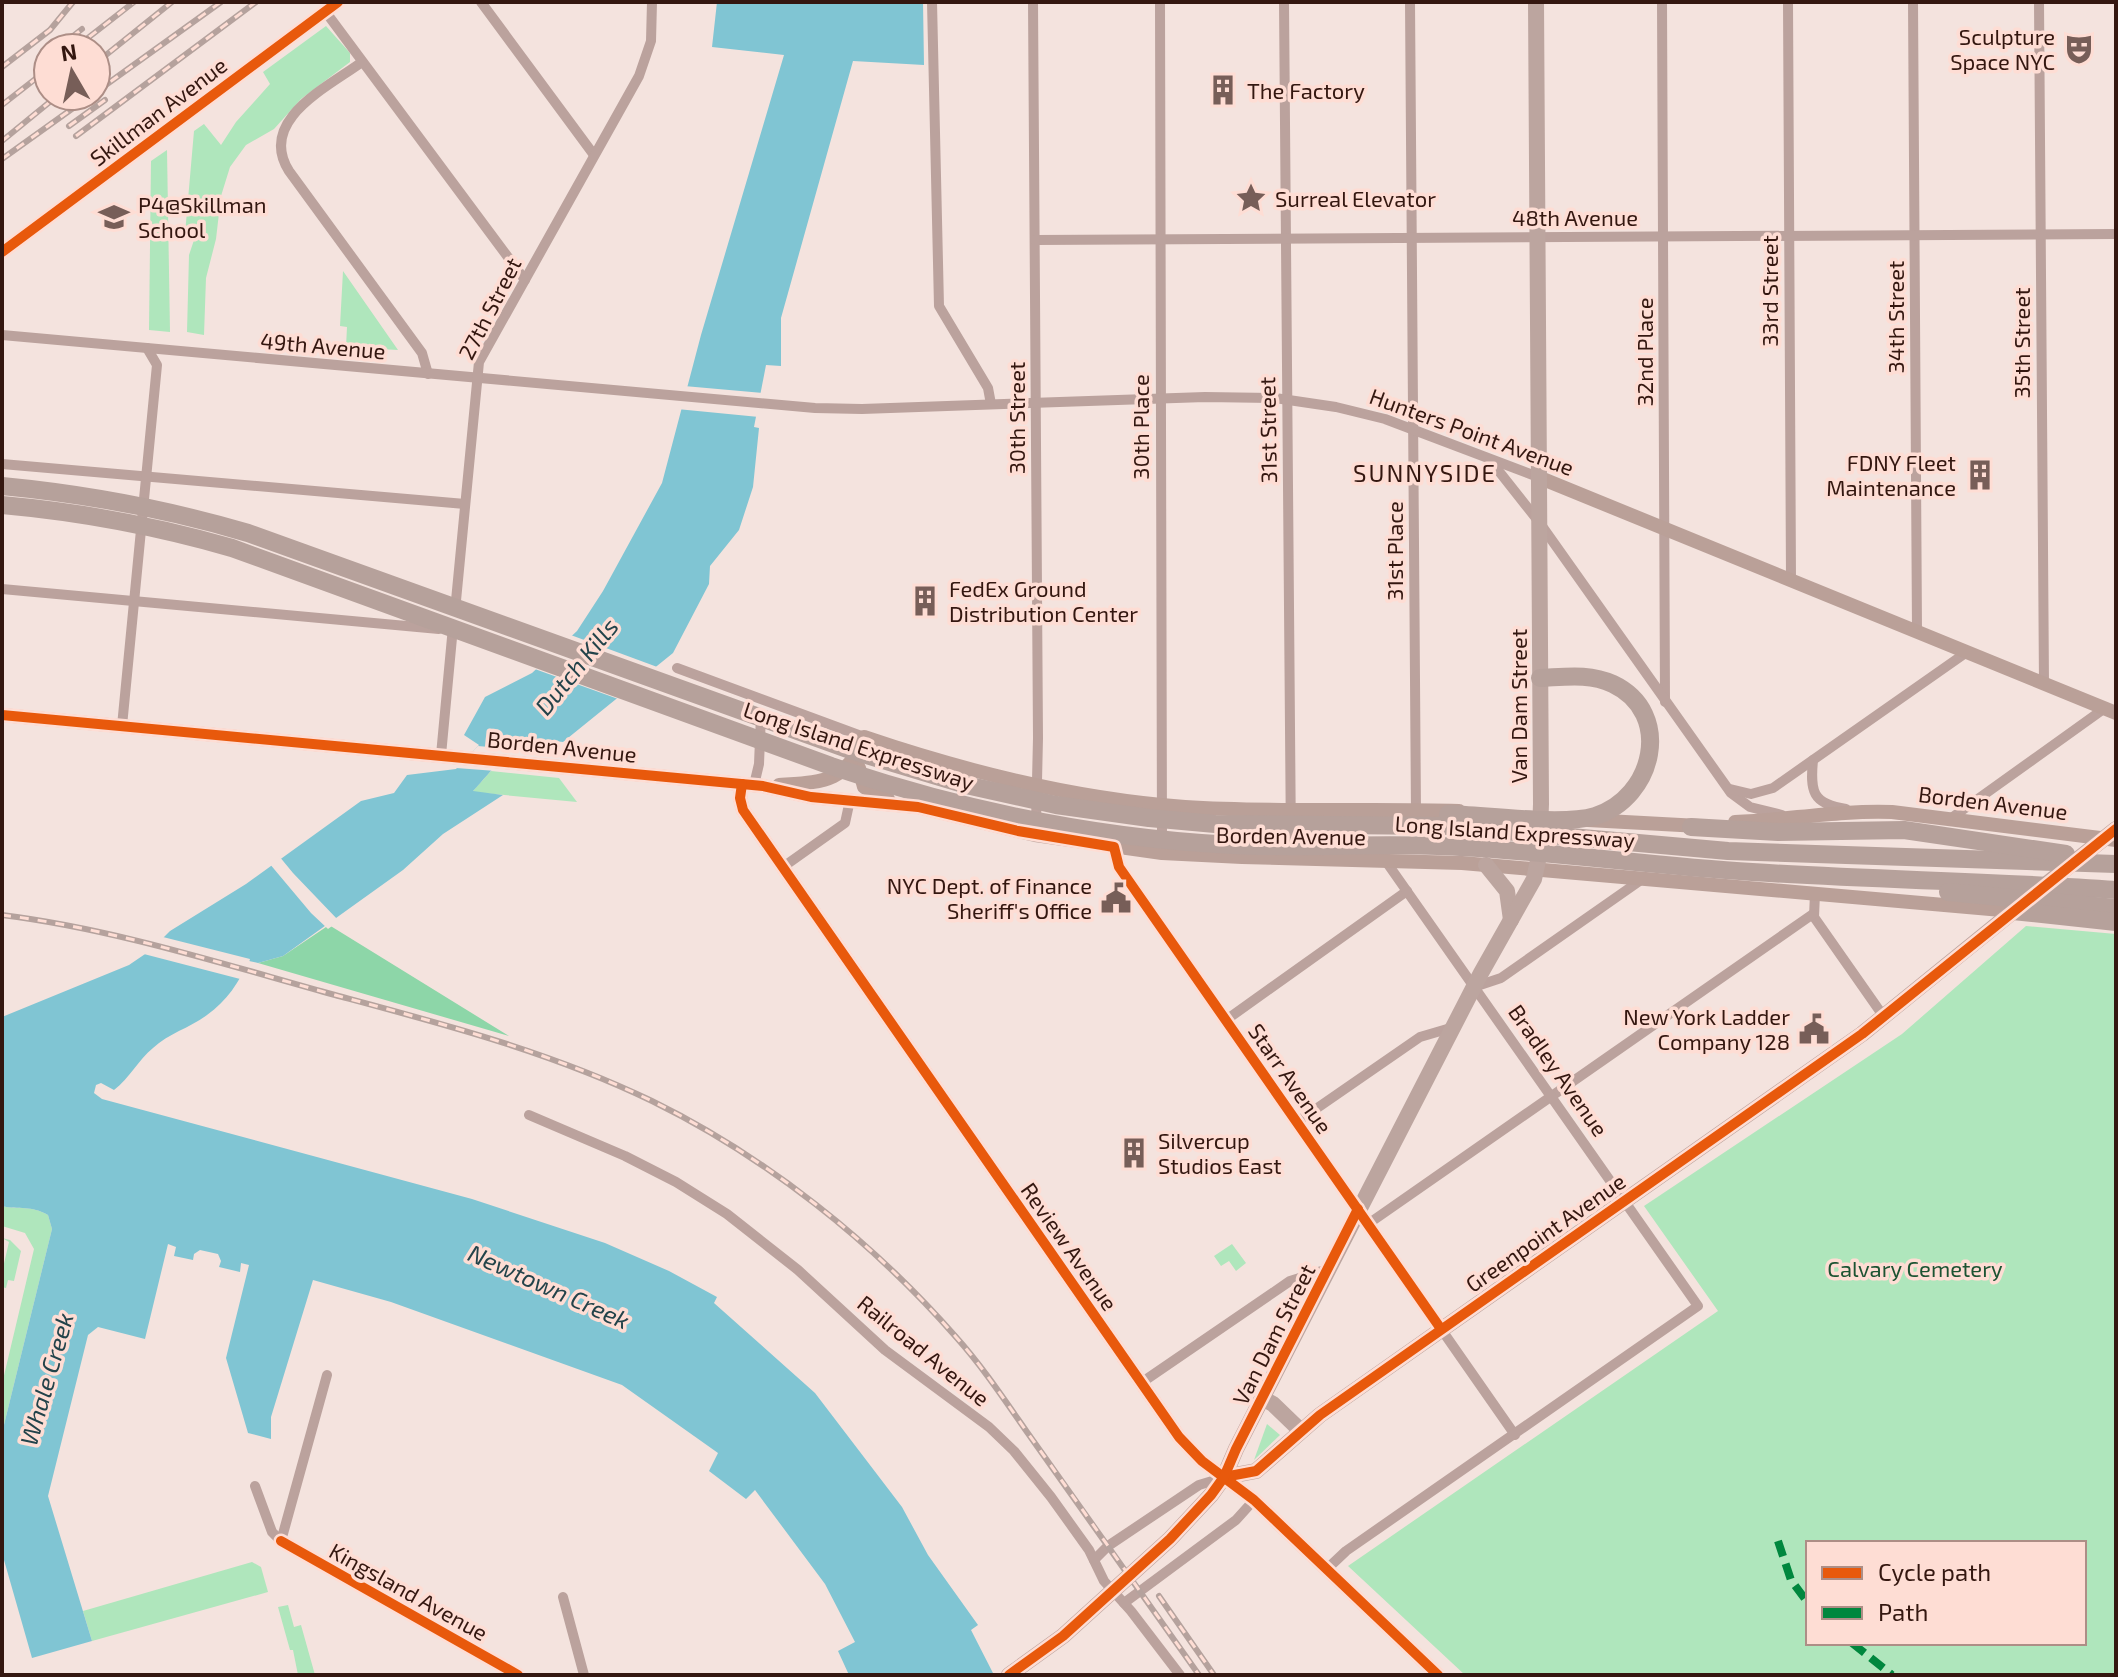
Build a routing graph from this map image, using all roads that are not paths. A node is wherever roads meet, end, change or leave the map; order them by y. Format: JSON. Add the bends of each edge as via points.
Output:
{"nodes":[{"id":1,"x":338,"y":2,"type":"edge"},
{"id":2,"x":481,"y":2,"type":"edge"},
{"id":3,"x":652,"y":2,"type":"edge"},
{"id":4,"x":932,"y":2,"type":"edge"},
{"id":5,"x":1033,"y":2,"type":"edge"},
{"id":6,"x":1160,"y":2,"type":"edge"},
{"id":7,"x":1284,"y":2,"type":"edge"},
{"id":8,"x":1410,"y":2,"type":"edge"},
{"id":9,"x":1536,"y":2,"type":"edge"},
{"id":10,"x":1662,"y":2,"type":"edge"},
{"id":11,"x":1788,"y":2,"type":"edge"},
{"id":12,"x":1913,"y":2,"type":"edge"},
{"id":13,"x":2039,"y":2,"type":"edge"},
{"id":14,"x":325,"y":11,"type":"junction"},
{"id":15,"x":362,"y":62,"type":"junction"},
{"id":16,"x":594,"y":155,"type":"junction"},
{"id":17,"x":2040,"y":234,"type":"junction"},
{"id":18,"x":2116,"y":234,"type":"edge"},
{"id":19,"x":1915,"y":235,"type":"junction"},
{"id":20,"x":1789,"y":236,"type":"junction"},
{"id":21,"x":1412,"y":237,"type":"junction"},
{"id":22,"x":1537,"y":237,"type":"junction"},
{"id":23,"x":1663,"y":237,"type":"junction"},
{"id":24,"x":1286,"y":239,"type":"junction"},
{"id":25,"x":1035,"y":240,"type":"junction"},
{"id":26,"x":1160,"y":240,"type":"junction"},
{"id":27,"x":2,"y":252,"type":"edge"},
{"id":28,"x":525,"y":280,"type":"junction"},
{"id":29,"x":2,"y":335,"type":"edge"},
{"id":30,"x":147,"y":348,"type":"junction"},
{"id":31,"x":428,"y":374,"type":"junction"},
{"id":32,"x":475,"y":378,"type":"junction"},
{"id":33,"x":1160,"y":399,"type":"junction"},
{"id":34,"x":1287,"y":400,"type":"junction"},
{"id":35,"x":1035,"y":403,"type":"junction"},
{"id":36,"x":991,"y":404,"type":"junction"},
{"id":37,"x":770,"y":405,"type":"joint"},
{"id":38,"x":1413,"y":428,"type":"junction"},
{"id":39,"x":1489,"y":459,"type":"junction"},
{"id":40,"x":2,"y":464,"type":"edge"},
{"id":41,"x":146,"y":477,"type":"junction"},
{"id":42,"x":1538,"y":477,"type":"junction"},
{"id":43,"x":2,"y":486,"type":"edge"},
{"id":44,"x":465,"y":504,"type":"junction"},
{"id":45,"x":2,"y":505,"type":"edge"},
{"id":46,"x":1539,"y":522,"type":"junction"},
{"id":47,"x":1665,"y":528,"type":"junction"},
{"id":48,"x":1791,"y":580,"type":"junction"},
{"id":49,"x":2,"y":589,"type":"edge"},
{"id":50,"x":135,"y":601,"type":"junction"},
{"id":51,"x":453,"y":631,"type":"junction"},
{"id":52,"x":1917,"y":631,"type":"junction"},
{"id":53,"x":1967,"y":652,"type":"junction"},
{"id":54,"x":677,"y":668,"type":"dead end"},
{"id":55,"x":1540,"y":678,"type":"junction"},
{"id":56,"x":2044,"y":684,"type":"junction"},
{"id":57,"x":761,"y":701,"type":"junction"},
{"id":58,"x":1665,"y":702,"type":"junction"},
{"id":59,"x":2110,"y":710,"type":"edge"},
{"id":60,"x":2,"y":715,"type":"edge"},
{"id":61,"x":122,"y":726,"type":"junction"},
{"id":62,"x":864,"y":737,"type":"junction"},
{"id":63,"x":441,"y":755,"type":"junction"},
{"id":64,"x":857,"y":755,"type":"junction"},
{"id":65,"x":1813,"y":760,"type":"junction"},
{"id":66,"x":753,"y":785,"type":"junction"},
{"id":67,"x":1038,"y":785,"type":"junction"},
{"id":68,"x":1726,"y":787,"type":"junction"},
{"id":69,"x":850,"y":800,"type":"junction"},
{"id":70,"x":901,"y":804,"type":"junction"},
{"id":71,"x":1163,"y":804,"type":"junction"},
{"id":72,"x":1290,"y":810,"type":"junction"},
{"id":73,"x":1416,"y":810,"type":"junction"},
{"id":74,"x":1864,"y":811,"type":"junction"},
{"id":75,"x":1541,"y":816,"type":"junction"},
{"id":76,"x":1828,"y":816,"type":"junction"},
{"id":77,"x":1950,"y":819,"type":"junction"},
{"id":78,"x":1329,"y":826,"type":"junction"},
{"id":79,"x":1691,"y":827,"type":"junction"},
{"id":80,"x":1035,"y":835,"type":"junction"},
{"id":81,"x":2108,"y":838,"type":"edge"},
{"id":82,"x":1114,"y":847,"type":"junction"},
{"id":83,"x":1162,"y":853,"type":"junction"},
{"id":84,"x":1291,"y":858,"type":"junction"},
{"id":85,"x":1385,"y":860,"type":"junction"},
{"id":86,"x":1416,"y":861,"type":"junction"},
{"id":87,"x":2116,"y":863,"type":"edge"},
{"id":88,"x":1486,"y":865,"type":"junction"},
{"id":89,"x":783,"y":867,"type":"junction"},
{"id":90,"x":1537,"y":870,"type":"junction"},
{"id":91,"x":1866,"y":878,"type":"junction"},
{"id":92,"x":1641,"y":880,"type":"junction"},
{"id":93,"x":2116,"y":890,"type":"edge"},
{"id":94,"x":1407,"y":891,"type":"junction"},
{"id":95,"x":1815,"y":893,"type":"junction"},
{"id":96,"x":2018,"y":907,"type":"junction"},
{"id":97,"x":2116,"y":908,"type":"edge"},
{"id":98,"x":1813,"y":914,"type":"junction"},
{"id":99,"x":1512,"y":921,"type":"junction"},
{"id":100,"x":2116,"y":922,"type":"edge"},
{"id":101,"x":1474,"y":987,"type":"junction"},
{"id":102,"x":1884,"y":1017,"type":"junction"},
{"id":103,"x":1226,"y":1020,"type":"junction"},
{"id":104,"x":1454,"y":1027,"type":"junction"},
{"id":105,"x":1553,"y":1096,"type":"junction"},
{"id":106,"x":529,"y":1115,"type":"dead end"},
{"id":107,"x":1297,"y":1122,"type":"junction"},
{"id":108,"x":1626,"y":1200,"type":"junction"},
{"id":109,"x":1358,"y":1209,"type":"junction"},
{"id":110,"x":1368,"y":1224,"type":"junction"},
{"id":111,"x":1328,"y":1269,"type":"junction"},
{"id":112,"x":1441,"y":1329,"type":"junction"},
{"id":113,"x":327,"y":1375,"type":"dead end"},
{"id":114,"x":1141,"y":1383,"type":"junction"},
{"id":115,"x":1262,"y":1398,"type":"junction"},
{"id":116,"x":1301,"y":1431,"type":"junction"},
{"id":117,"x":1515,"y":1435,"type":"junction"},
{"id":118,"x":1224,"y":1477,"type":"junction"},
{"id":119,"x":255,"y":1486,"type":"dead end"},
{"id":120,"x":1254,"y":1500,"type":"junction"},
{"id":121,"x":281,"y":1541,"type":"junction"},
{"id":122,"x":1094,"y":1560,"type":"junction"},
{"id":123,"x":1327,"y":1569,"type":"junction"},
{"id":124,"x":563,"y":1597,"type":"dead end"},
{"id":125,"x":1124,"y":1603,"type":"junction"},
{"id":126,"x":518,"y":1675,"type":"edge"},
{"id":127,"x":584,"y":1675,"type":"edge"},
{"id":128,"x":1009,"y":1675,"type":"edge"},
{"id":129,"x":1180,"y":1675,"type":"edge"},
{"id":130,"x":1438,"y":1675,"type":"edge"}],
"edges":[{"from":1,"to":14,"type":"street","name":"Skillman Avenue"},
{"from":2,"to":16,"type":"street"},
{"from":3,"to":16,"type":"street","name":"27th Street","via":[[645,63]]},
{"from":4,"to":36,"type":"street","via":[[939,306],[988,388]]},
{"from":5,"to":25,"type":"street","name":"30th Street"},
{"from":6,"to":26,"type":"street","name":"30th Place"},
{"from":7,"to":24,"type":"street","name":"31st Street"},
{"from":8,"to":21,"type":"street","name":"31st Place"},
{"from":9,"to":22,"type":"main road","name":"Van Dam Street"},
{"from":10,"to":23,"type":"street","name":"32nd Place"},
{"from":11,"to":20,"type":"street","name":"33rd Street"},
{"from":12,"to":19,"type":"street","name":"34th Street"},
{"from":13,"to":17,"type":"street","name":"35th Street"},
{"from":14,"to":15,"type":"street"},
{"from":14,"to":27,"type":"street","name":"Skillman Avenue"},
{"from":15,"to":28,"type":"street"},
{"from":15,"to":31,"type":"street","via":[[292,116],[281,134],[280,149],[289,171],[422,353]]},
{"from":16,"to":28,"type":"street","name":"27th Street"},
{"from":17,"to":18,"type":"street","name":"48th Avenue"},
{"from":17,"to":19,"type":"street","name":"48th Avenue"},
{"from":17,"to":56,"type":"street","name":"35th Street"},
{"from":19,"to":20,"type":"street","name":"48th Avenue"},
{"from":19,"to":52,"type":"street","name":"34th Street"},
{"from":20,"to":23,"type":"street","name":"48th Avenue"},
{"from":20,"to":48,"type":"street","name":"33rd Street"},
{"from":21,"to":22,"type":"street","name":"48th Avenue"},
{"from":21,"to":24,"type":"street","name":"48th Avenue"},
{"from":21,"to":38,"type":"street","name":"31st Place"},
{"from":22,"to":23,"type":"street","name":"48th Avenue"},
{"from":22,"to":42,"type":"main road","name":"Van Dam Street"},
{"from":23,"to":47,"type":"street","name":"32nd Place"},
{"from":24,"to":26,"type":"street","name":"48th Avenue"},
{"from":24,"to":34,"type":"street","name":"31st Street"},
{"from":25,"to":26,"type":"street","name":"48th Avenue"},
{"from":25,"to":35,"type":"street","name":"30th Street"},
{"from":26,"to":33,"type":"street","name":"30th Place"},
{"from":28,"to":32,"type":"street","name":"27th Street"},
{"from":29,"to":30,"type":"street","name":"49th Avenue"},
{"from":30,"to":31,"type":"street","name":"49th Avenue"},
{"from":30,"to":41,"type":"street","via":[[157,365]]},
{"from":31,"to":32,"type":"street","name":"49th Avenue"},
{"from":32,"to":37,"type":"street","name":"49th Avenue"},
{"from":32,"to":44,"type":"street","name":"27th Street"},
{"from":33,"to":34,"type":"street","name":"Hunters Point Avenue"},
{"from":33,"to":35,"type":"street","name":"Hunters Point Avenue"},
{"from":33,"to":71,"type":"street","name":"30th Place"},
{"from":34,"to":38,"type":"street","name":"Hunters Point Avenue"},
{"from":34,"to":72,"type":"street","name":"31st Street"},
{"from":35,"to":36,"type":"street","name":"Hunters Point Avenue"},
{"from":35,"to":67,"type":"street","name":"30th Street"},
{"from":36,"to":37,"type":"street","name":"Hunters Point Avenue","via":[[862,409]]},
{"from":38,"to":39,"type":"street","name":"Hunters Point Avenue"},
{"from":38,"to":73,"type":"street","name":"31st Place"},
{"from":39,"to":42,"type":"street","name":"Hunters Point Avenue"},
{"from":39,"to":46,"type":"street"},
{"from":40,"to":41,"type":"street"},
{"from":41,"to":44,"type":"street"},
{"from":41,"to":50,"type":"street"},
{"from":42,"to":46,"type":"main road","name":"Van Dam Street"},
{"from":42,"to":47,"type":"main road","name":"Hunters Point Avenue"},
{"from":43,"to":78,"type":"highway","name":"Long Island Expressway","via":[[114,500],[248,533],[853,751],[966,785],[1149,818]]},
{"from":44,"to":51,"type":"street","name":"27th Street"},
{"from":45,"to":91,"type":"highway","name":"Long Island Expressway","via":[[135,524],[232,548],[831,766],[1019,819],[1205,844],[1457,846]]},
{"from":46,"to":55,"type":"main road","name":"Van Dam Street"},
{"from":46,"to":58,"type":"street"},
{"from":47,"to":48,"type":"main road","name":"Hunters Point Avenue"},
{"from":47,"to":58,"type":"street","name":"32nd Place"},
{"from":48,"to":52,"type":"main road","name":"Hunters Point Avenue"},
{"from":49,"to":50,"type":"street"},
{"from":50,"to":51,"type":"street"},
{"from":50,"to":61,"type":"street"},
{"from":51,"to":63,"type":"street","name":"27th Street"},
{"from":52,"to":53,"type":"main road","name":"Hunters Point Avenue"},
{"from":53,"to":56,"type":"main road","name":"Hunters Point Avenue"},
{"from":53,"to":65,"type":"street"},
{"from":54,"to":57,"type":"street","name":"Borden Avenue"},
{"from":55,"to":75,"type":"main road","name":"Van Dam Street"},
{"from":55,"to":78,"type":"highway","via":[[1596,678],[1636,702],[1646,723],[1649,754],[1643,777],[1628,798],[1581,819],[1440,813]]},
{"from":56,"to":59,"type":"main road","name":"Hunters Point Avenue"},
{"from":57,"to":62,"type":"street","name":"Borden Avenue"},
{"from":57,"to":66,"type":"street","name":"Review Avenue"},
{"from":58,"to":68,"type":"street"},
{"from":59,"to":77,"type":"street"},
{"from":60,"to":61,"type":"main road","name":"Borden Avenue"},
{"from":61,"to":63,"type":"main road","name":"Borden Avenue"},
{"from":62,"to":64,"type":"main road","name":"Borden Avenue"},
{"from":62,"to":67,"type":"main road","name":"Borden Avenue"},
{"from":63,"to":66,"type":"main road","name":"Borden Avenue"},
{"from":64,"to":66,"type":"main road","name":"Borden Avenue","via":[[826,781]]},
{"from":64,"to":69,"type":"main road"},
{"from":64,"to":70,"type":"main road","via":[[864,787]]},
{"from":65,"to":68,"type":"street","via":[[1763,793]]},
{"from":65,"to":74,"type":"street","name":"Borden Avenue","via":[[1812,783],[1820,800]]},
{"from":66,"to":69,"type":"main road","name":"Borden Avenue"},
{"from":66,"to":89,"type":"main road","name":"Review Avenue","via":[[742,807]]},
{"from":67,"to":71,"type":"main road","name":"Borden Avenue"},
{"from":67,"to":80,"type":"street","name":"30th Street"},
{"from":68,"to":76,"type":"street","via":[[1757,810]]},
{"from":69,"to":70,"type":"main road","name":"Borden Avenue"},
{"from":69,"to":89,"type":"street","via":[[845,823]]},
{"from":70,"to":80,"type":"main road","name":"Borden Avenue"},
{"from":71,"to":72,"type":"main road","name":"Borden Avenue"},
{"from":71,"to":83,"type":"street","name":"30th Place"},
{"from":72,"to":73,"type":"main road","name":"Borden Avenue"},
{"from":72,"to":84,"type":"street","name":"31st Street"},
{"from":73,"to":75,"type":"main road","name":"Borden Avenue"},
{"from":73,"to":86,"type":"street","name":"31st Place"},
{"from":74,"to":76,"type":"main road","name":"Borden Avenue"},
{"from":74,"to":77,"type":"main road","name":"Borden Avenue"},
{"from":75,"to":79,"type":"main road","name":"Borden Avenue"},
{"from":75,"to":90,"type":"main road","name":"Van Dam Street"},
{"from":76,"to":79,"type":"main road","name":"Borden Avenue"},
{"from":77,"to":81,"type":"main road","name":"Borden Avenue"},
{"from":78,"to":87,"type":"highway","name":"Long Island Expressway","via":[[1458,826],[1704,849]]},
{"from":79,"to":87,"type":"highway","via":[[1904,830]]},
{"from":80,"to":82,"type":"main road","name":"Borden Avenue"},
{"from":81,"to":96,"type":"main road","name":"Greenpoint Avenue"},
{"from":82,"to":83,"type":"main road","name":"Borden Avenue"},
{"from":82,"to":103,"type":"street","name":"Starr Avenue","via":[[1119,867]]},
{"from":83,"to":84,"type":"main road","name":"Borden Avenue"},
{"from":84,"to":85,"type":"main road","name":"Borden Avenue"},
{"from":85,"to":86,"type":"main road","name":"Borden Avenue"},
{"from":85,"to":94,"type":"street","name":"Bradley Avenue"},
{"from":86,"to":88,"type":"main road","name":"Borden Avenue"},
{"from":88,"to":90,"type":"main road","name":"Borden Avenue"},
{"from":88,"to":99,"type":"main road","via":[[1507,891]]},
{"from":89,"to":114,"type":"main road","name":"Review Avenue"},
{"from":90,"to":92,"type":"main road","name":"Borden Avenue"},
{"from":90,"to":99,"type":"main road","name":"Van Dam Street"},
{"from":91,"to":93,"type":"highway","name":"Long Island Expressway"},
{"from":91,"to":97,"type":"highway","via":[[1956,894]]},
{"from":92,"to":95,"type":"main road","name":"Borden Avenue"},
{"from":92,"to":101,"type":"street","via":[[1501,978]]},
{"from":94,"to":101,"type":"street","name":"Bradley Avenue"},
{"from":94,"to":103,"type":"street"},
{"from":95,"to":96,"type":"main road","name":"Borden Avenue"},
{"from":95,"to":98,"type":"street"},
{"from":96,"to":100,"type":"highway"},
{"from":96,"to":102,"type":"main road","name":"Greenpoint Avenue"},
{"from":98,"to":102,"type":"street"},
{"from":98,"to":105,"type":"street"},
{"from":99,"to":101,"type":"main road","name":"Van Dam Street"},
{"from":101,"to":104,"type":"main road","name":"Van Dam Street"},
{"from":101,"to":105,"type":"street","name":"Bradley Avenue"},
{"from":102,"to":108,"type":"main road","name":"Greenpoint Avenue"},
{"from":103,"to":107,"type":"street","name":"Starr Avenue"},
{"from":104,"to":107,"type":"street","via":[[1420,1037]]},
{"from":104,"to":109,"type":"main road","name":"Van Dam Street"},
{"from":105,"to":108,"type":"street","name":"Bradley Avenue"},
{"from":105,"to":110,"type":"street"},
{"from":106,"to":122,"type":"street","name":"Railroad Avenue","via":[[664,1176],[754,1234],[885,1350],[1001,1438],[1062,1511]]},
{"from":107,"to":109,"type":"street","name":"Starr Avenue"},
{"from":108,"to":112,"type":"main road","name":"Greenpoint Avenue"},
{"from":108,"to":117,"type":"street","name":"Bradley Avenue","via":[[1698,1306]]},
{"from":109,"to":110,"type":"street","name":"Starr Avenue"},
{"from":109,"to":111,"type":"main road","name":"Van Dam Street"},
{"from":110,"to":112,"type":"street","name":"Starr Avenue"},
{"from":111,"to":114,"type":"street","via":[[1290,1281]]},
{"from":111,"to":115,"type":"main road","name":"Van Dam Street"},
{"from":112,"to":116,"type":"main road","name":"Greenpoint Avenue"},
{"from":112,"to":117,"type":"street","name":"Starr Avenue"},
{"from":113,"to":121,"type":"street"},
{"from":114,"to":118,"type":"main road","name":"Review Avenue","via":[[1179,1437]]},
{"from":115,"to":116,"type":"main road"},
{"from":115,"to":118,"type":"main road","name":"Van Dam Street"},
{"from":116,"to":118,"type":"main road","name":"Greenpoint Avenue","via":[[1256,1471]]},
{"from":117,"to":123,"type":"street"},
{"from":118,"to":120,"type":"main road","name":"Review Avenue"},
{"from":118,"to":122,"type":"street","name":"Greenpoint Avenue","via":[[1199,1485]]},
{"from":118,"to":128,"type":"main road","via":[[1170,1539],[1063,1636]]},
{"from":119,"to":121,"type":"street","via":[[272,1532]]},
{"from":120,"to":123,"type":"main road","name":"Review Avenue"},
{"from":120,"to":125,"type":"street","via":[[1236,1520]]},
{"from":121,"to":126,"type":"street","name":"Kingsland Avenue"},
{"from":122,"to":125,"type":"street","name":"Railroad Avenue"},
{"from":123,"to":130,"type":"main road","name":"Review Avenue"},
{"from":124,"to":127,"type":"street"},
{"from":125,"to":129,"type":"street","name":"Railroad Avenue"}]}
